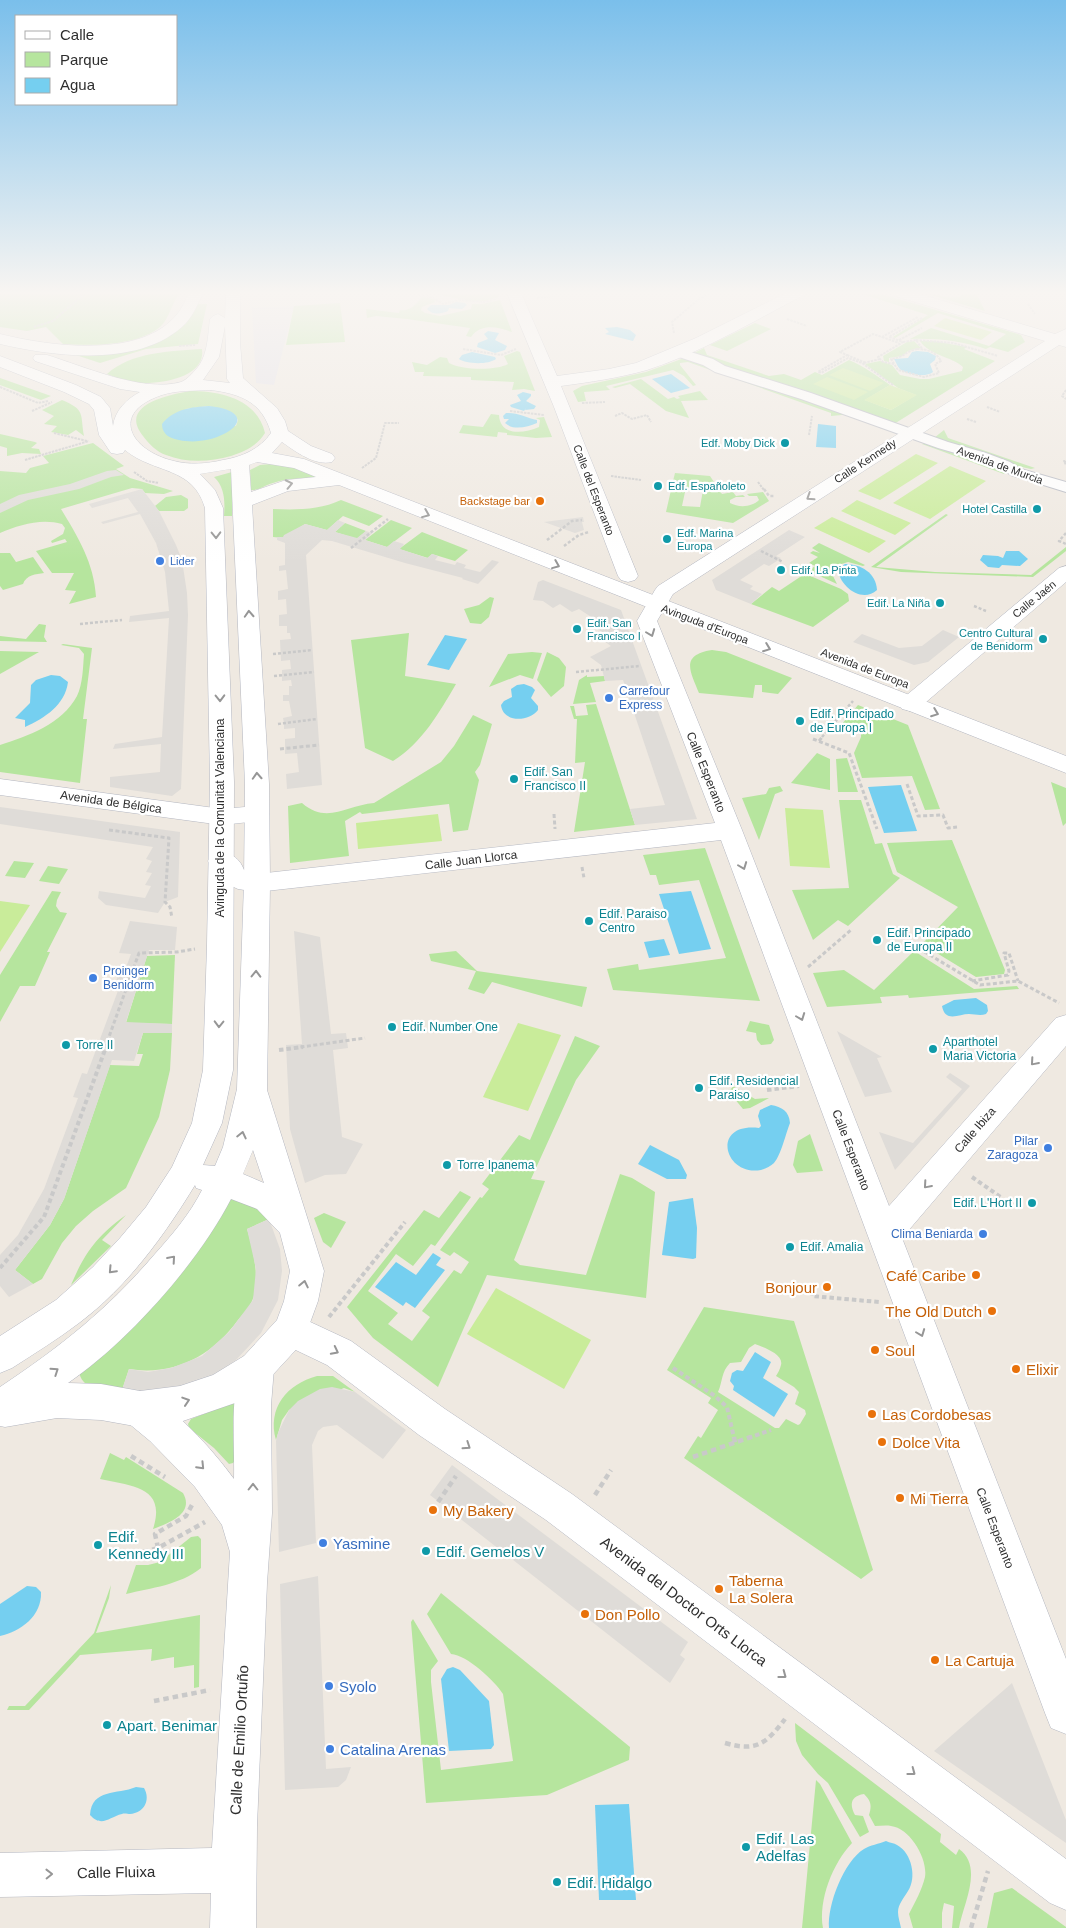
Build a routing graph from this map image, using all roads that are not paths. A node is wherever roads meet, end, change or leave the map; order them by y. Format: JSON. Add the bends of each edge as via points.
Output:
{"nodes":[{"id":1,"x":51,"y":383,"type":"edge"},
{"id":2,"x":75,"y":383,"type":"edge"},
{"id":3,"x":117,"y":383,"type":"edge"},
{"id":4,"x":186,"y":383,"type":"edge"},
{"id":5,"x":239,"y":383,"type":"edge"},
{"id":6,"x":252,"y":383,"type":"edge"},
{"id":7,"x":552,"y":383,"type":"edge"},
{"id":8,"x":765,"y":383,"type":"edge"},
{"id":9,"x":989,"y":383,"type":"edge"},
{"id":10,"x":180,"y":387,"type":"junction"},
{"id":11,"x":250,"y":394,"type":"junction"},
{"id":12,"x":122,"y":419,"type":"junction"},
{"id":13,"x":910,"y":432,"type":"junction"},
{"id":14,"x":280,"y":433,"type":"junction"},
{"id":15,"x":248,"y":459,"type":"junction"},
{"id":16,"x":336,"y":462,"type":"junction"},
{"id":17,"x":182,"y":468,"type":"junction"},
{"id":18,"x":352,"y":477,"type":"junction"},
{"id":19,"x":1063,"y":486,"type":"edge"},
{"id":20,"x":206,"y":489,"type":"junction"},
{"id":21,"x":244,"y":502,"type":"junction"},
{"id":22,"x":1066,"y":572,"type":"edge"},
{"id":23,"x":628,"y":576,"type":"junction"},
{"id":24,"x":660,"y":598,"type":"junction"},
{"id":25,"x":917,"y":697,"type":"junction"},
{"id":26,"x":1066,"y":744,"type":"edge"},
{"id":27,"x":1066,"y":765,"type":"edge"},
{"id":28,"x":0,"y":787,"type":"edge"},
{"id":29,"x":257,"y":814,"type":"junction"},
{"id":30,"x":222,"y":817,"type":"junction"},
{"id":31,"x":730,"y":830,"type":"junction"},
{"id":32,"x":221,"y":861,"type":"junction"},
{"id":33,"x":257,"y":882,"type":"junction"},
{"id":34,"x":1066,"y":1026,"type":"edge"},
{"id":35,"x":252,"y":1090,"type":"junction"},
{"id":36,"x":183,"y":1176,"type":"junction"},
{"id":37,"x":224,"y":1180,"type":"junction"},
{"id":38,"x":294,"y":1225,"type":"junction"},
{"id":39,"x":884,"y":1235,"type":"junction"},
{"id":40,"x":301,"y":1335,"type":"junction"},
{"id":41,"x":0,"y":1356,"type":"edge"},
{"id":42,"x":256,"y":1368,"type":"junction"},
{"id":43,"x":0,"y":1409,"type":"edge"},
{"id":44,"x":140,"y":1409,"type":"junction"},
{"id":45,"x":249,"y":1553,"type":"junction"},
{"id":46,"x":1066,"y":1713,"type":"edge"},
{"id":47,"x":233,"y":1870,"type":"junction"},
{"id":48,"x":0,"y":1875,"type":"edge"},
{"id":49,"x":1066,"y":1887,"type":"edge"},
{"id":50,"x":234,"y":1928,"type":"edge"}],
"edges":[{"from":1,"to":20,"type":"main road","via":[[95,401],[102,408],[108,436],[121,454],[148,470]]},
{"from":2,"to":12,"type":"main road","via":[[101,393],[114,403]]},
{"from":3,"to":10,"type":"main road","via":[[152,389]]},
{"from":4,"to":10,"type":"main road"},
{"from":5,"to":11,"type":"main road"},
{"from":6,"to":16,"type":"main road","via":[[281,402],[299,428],[318,444],[341,456]]},
{"from":7,"to":23,"type":"main road","name":"Calle del Esperanto"},
{"from":8,"to":13,"type":"street","name":"Avenida de Murcia"},
{"from":9,"to":13,"type":"main road","name":"Calle Kennedy"},
{"from":10,"to":11,"type":"main road","via":[[225,386]]},
{"from":10,"to":12,"type":"main road","via":[[141,398]]},
{"from":11,"to":14,"type":"main road","via":[[274,415]]},
{"from":12,"to":17,"type":"main road","via":[[120,424],[125,441],[140,455]]},
{"from":13,"to":19,"type":"street","name":"Avenida de Murcia","via":[[1005,465],[1046,474]]},
{"from":13,"to":24,"type":"main road","name":"Calle Kennedy","one_way":true},
{"from":14,"to":15,"type":"main road","via":[[273,444]]},
{"from":14,"to":16,"type":"main road","name":"Avinguda d'Europa","via":[[305,450]]},
{"from":15,"to":17,"type":"main road","via":[[215,468]]},
{"from":15,"to":18,"type":"main road","name":"Avinguda d'Europa","via":[[298,464]]},
{"from":15,"to":21,"type":"main road"},
{"from":16,"to":18,"type":"main road","name":"Avinguda d'Europa"},
{"from":17,"to":20,"type":"main road","name":"Avinguda de la Comunitat Valenciana"},
{"from":21,"to":18,"type":"main road","name":"Avinguda d'Europa","one_way":true,"via":[[275,487]]},
{"from":18,"to":23,"type":"main road","name":"Avinguda d'Europa"},
{"from":18,"to":24,"type":"main road","name":"Avinguda d'Europa","one_way":true,"via":[[407,506]]},
{"from":20,"to":30,"type":"main road","name":"Avinguda de la Comunitat Valenciana","one_way":true,"via":[[212,498],[215,515]]},
{"from":29,"to":21,"type":"main road","one_way":true},
{"from":22,"to":25,"type":"main road","name":"Calle Jaén"},
{"from":23,"to":24,"type":"main road","name":"Avinguda d'Europa"},
{"from":24,"to":25,"type":"main road","name":"Avenida de Europa"},
{"from":24,"to":25,"type":"main road","name":"Avinguda d'Europa","one_way":true,"via":[[865,686]]},
{"from":24,"to":31,"type":"main road","name":"Calle Esperanto","one_way":true,"via":[[647,621]]},
{"from":25,"to":26,"type":"main road","name":"Avenida de Europa"},
{"from":25,"to":27,"type":"main road","name":"Avinguda d'Europa","one_way":true},
{"from":28,"to":30,"type":"main road","name":"Avenida de Bélgica"},
{"from":29,"to":30,"type":"main road","name":"Avenida de Bélgica"},
{"from":29,"to":33,"type":"main road"},
{"from":30,"to":32,"type":"main road","name":"Avinguda de la Comunitat Valenciana"},
{"from":31,"to":33,"type":"main road","name":"Calle Juan Llorca"},
{"from":31,"to":39,"type":"main road","name":"Calle Esperanto","one_way":true},
{"from":32,"to":33,"type":"main road","name":"Calle Juan Llorca","via":[[230,866],[234,876],[247,882]]},
{"from":32,"to":36,"type":"main road","name":"Avinguda de la Comunitat Valenciana","one_way":true,"via":[[218,1070],[207,1123]]},
{"from":35,"to":33,"type":"main road","one_way":true},
{"from":34,"to":39,"type":"main road","name":"Calle Ibiza","one_way":true},
{"from":37,"to":35,"type":"main road","one_way":true,"via":[[239,1147]]},
{"from":35,"to":38,"type":"main road","via":[[266,1144]]},
{"from":36,"to":37,"type":"main road"},
{"from":36,"to":41,"type":"main road","name":"Avinguda de la Comunitat Valenciana","one_way":true,"via":[[158,1217],[105,1278],[68,1311]]},
{"from":37,"to":38,"type":"main road","via":[[268,1199]]},
{"from":43,"to":37,"type":"main road","one_way":true,"via":[[61,1367],[142,1294],[182,1248]]},
{"from":40,"to":38,"type":"main road","one_way":true,"via":[[301,1301],[307,1271]]},
{"from":39,"to":46,"type":"main road","name":"Calle Esperanto","one_way":true},
{"from":40,"to":42,"type":"main road"},
{"from":40,"to":49,"type":"main road","name":"Avenida del Doctor Orts Llorca","one_way":true,"via":[[340,1353],[432,1422],[559,1507]]},
{"from":44,"to":42,"type":"main road","one_way":true,"via":[[180,1404],[222,1390]]},
{"from":45,"to":42,"type":"main road","name":"Calle de Emilio Ortuño","one_way":true},
{"from":43,"to":44,"type":"main road","via":[[57,1400],[101,1402]]},
{"from":44,"to":45,"type":"main road","name":"Calle de Emilio Ortuño","one_way":true,"via":[[163,1428],[199,1483],[238,1516]]},
{"from":45,"to":47,"type":"main road","name":"Calle de Emilio Ortuño"},
{"from":48,"to":47,"type":"main road","name":"Calle Fluixa","one_way":true},
{"from":47,"to":50,"type":"main road","name":"Calle de Emilio Ortuño"}]}
